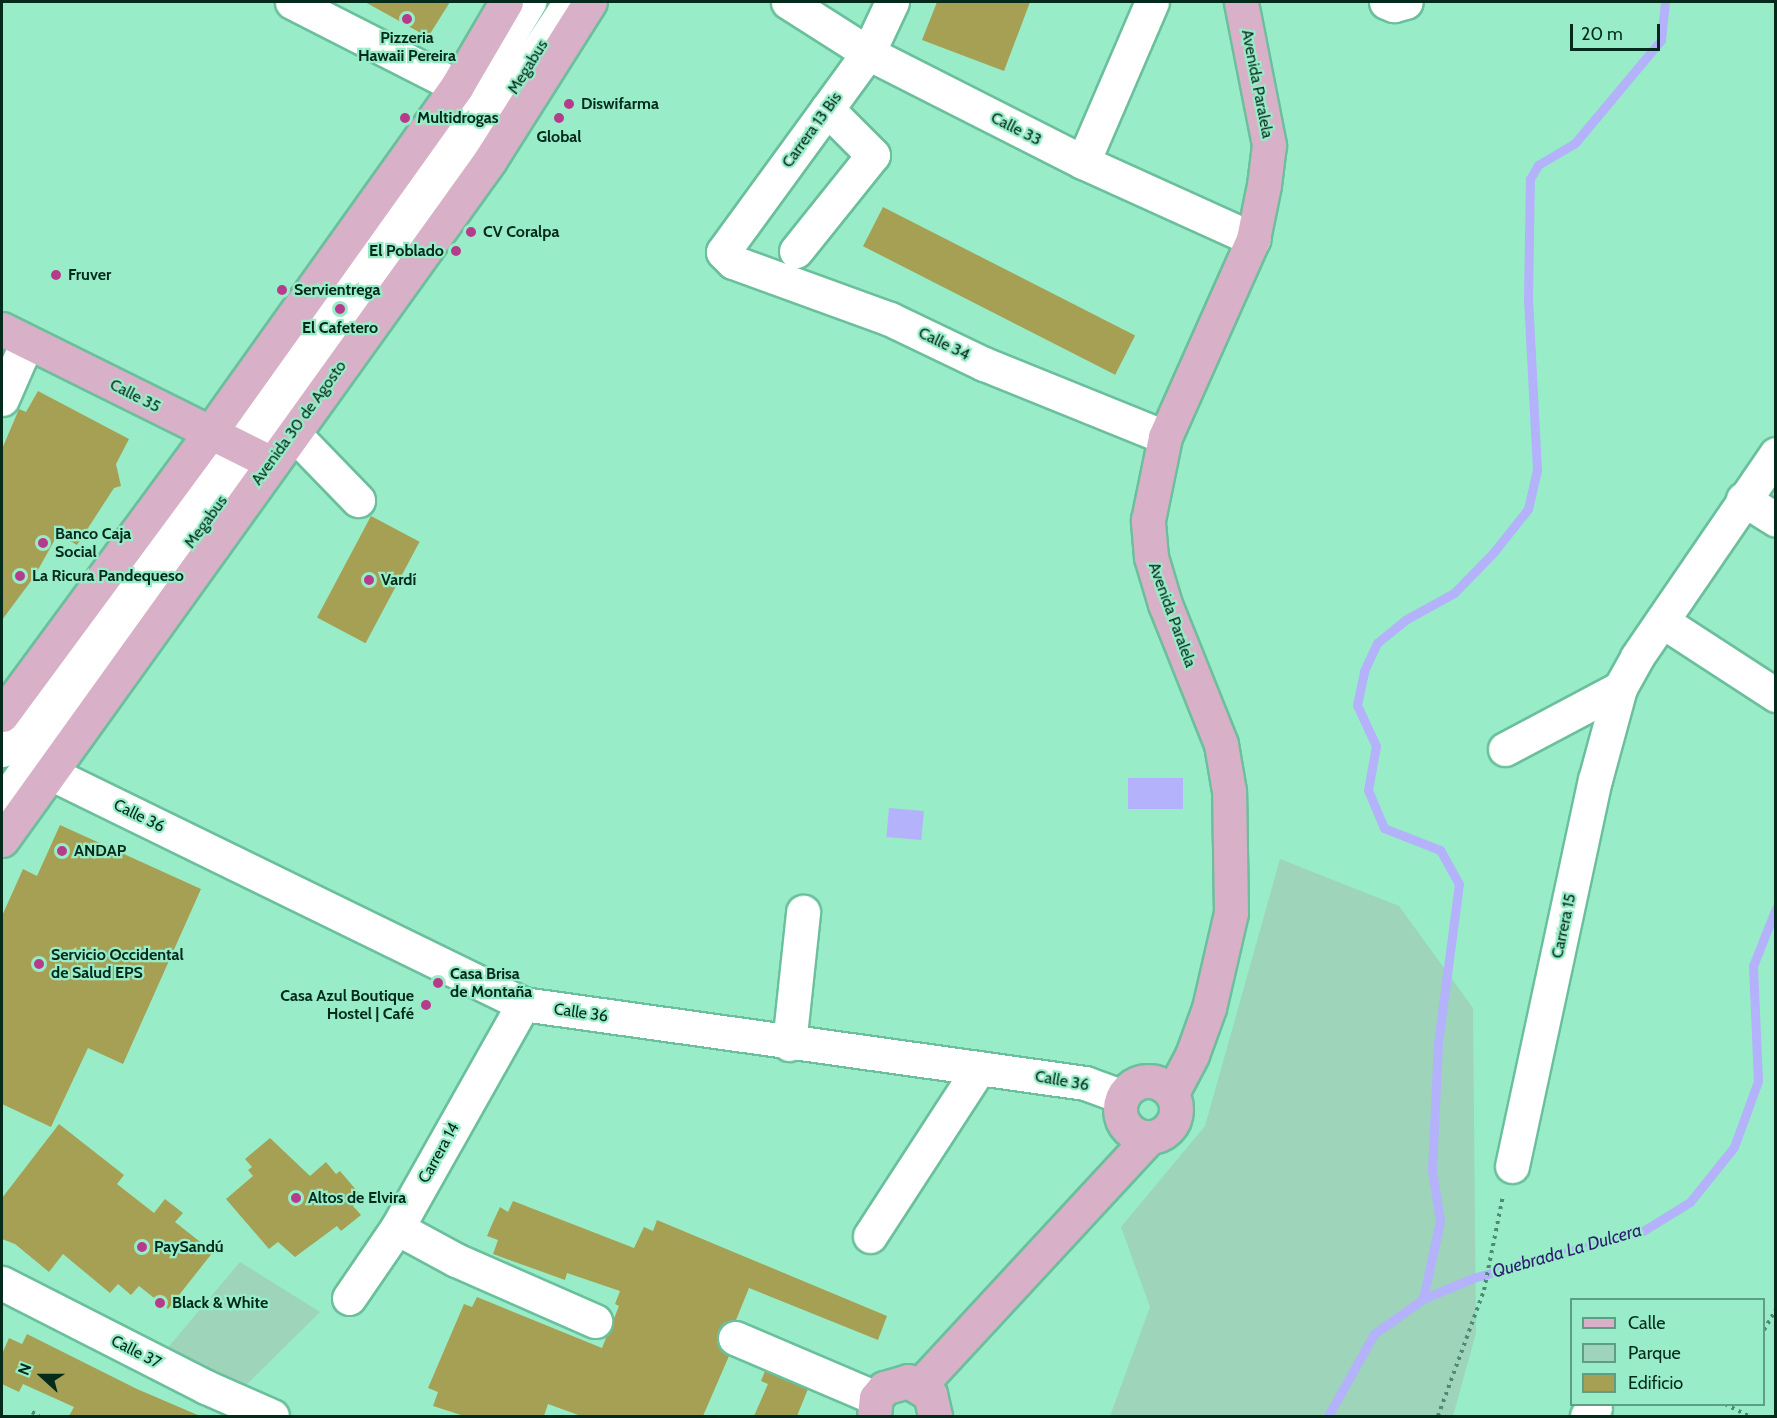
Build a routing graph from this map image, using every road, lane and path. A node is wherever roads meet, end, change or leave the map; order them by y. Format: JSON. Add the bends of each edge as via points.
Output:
{"nodes":[{"id":1,"x":292,"y":2,"type":"edge"},
{"id":2,"x":506,"y":2,"type":"edge"},
{"id":3,"x":529,"y":2,"type":"edge"},
{"id":4,"x":570,"y":2,"type":"edge"},
{"id":5,"x":590,"y":2,"type":"edge"},
{"id":6,"x":788,"y":2,"type":"edge"},
{"id":7,"x":892,"y":2,"type":"edge"},
{"id":8,"x":1152,"y":2,"type":"edge"},
{"id":9,"x":1241,"y":2,"type":"edge"},
{"id":10,"x":1386,"y":2,"type":"edge"},
{"id":11,"x":1406,"y":2,"type":"edge"},
{"id":12,"x":868,"y":53,"type":"junction"},
{"id":13,"x":457,"y":86,"type":"junction"},
{"id":14,"x":827,"y":110,"type":"junction"},
{"id":15,"x":1083,"y":162,"type":"junction"},
{"id":16,"x":1253,"y":239,"type":"junction"},
{"id":17,"x":796,"y":251,"type":"dead end"},
{"id":18,"x":723,"y":252,"type":"joint"},
{"id":19,"x":14,"y":335,"type":"edge"},
{"id":20,"x":2,"y":399,"type":"edge"},
{"id":21,"x":292,"y":432,"type":"junction"},
{"id":22,"x":1166,"y":437,"type":"junction"},
{"id":23,"x":240,"y":448,"type":"junction"},
{"id":24,"x":1776,"y":454,"type":"edge"},
{"id":25,"x":1743,"y":499,"type":"junction"},
{"id":26,"x":357,"y":500,"type":"dead end"},
{"id":27,"x":1776,"y":520,"type":"edge"},
{"id":28,"x":1662,"y":621,"type":"junction"},
{"id":29,"x":1620,"y":688,"type":"junction"},
{"id":30,"x":1776,"y":695,"type":"edge"},
{"id":31,"x":2,"y":715,"type":"edge"},
{"id":32,"x":1505,"y":749,"type":"dead end"},
{"id":33,"x":2,"y":750,"type":"edge"},
{"id":34,"x":50,"y":773,"type":"junction"},
{"id":35,"x":2,"y":802,"type":"edge"},
{"id":36,"x":2,"y":840,"type":"edge"},
{"id":37,"x":803,"y":912,"type":"dead end"},
{"id":38,"x":523,"y":1004,"type":"junction"},
{"id":39,"x":789,"y":1044,"type":"junction"},
{"id":40,"x":979,"y":1068,"type":"junction"},
{"id":41,"x":1172,"y":1093,"type":"junction"},
{"id":42,"x":1123,"y":1097,"type":"junction"},
{"id":43,"x":1149,"y":1138,"type":"junction"},
{"id":44,"x":1512,"y":1166,"type":"dead end"},
{"id":45,"x":1498,"y":1212,"type":"dead end"},
{"id":46,"x":397,"y":1228,"type":"junction"},
{"id":47,"x":870,"y":1236,"type":"dead end"},
{"id":48,"x":2,"y":1283,"type":"edge"},
{"id":49,"x":349,"y":1298,"type":"dead end"},
{"id":50,"x":1776,"y":1309,"type":"edge"},
{"id":51,"x":596,"y":1321,"type":"dead end"},
{"id":52,"x":1765,"y":1327,"type":"edge"},
{"id":53,"x":735,"y":1338,"type":"dead end"},
{"id":54,"x":920,"y":1385,"type":"junction"},
{"id":55,"x":1729,"y":1406,"type":"edge"},
{"id":56,"x":875,"y":1407,"type":"edge"},
{"id":57,"x":32,"y":1412,"type":"dead end"},
{"id":58,"x":39,"y":1416,"type":"edge"},
{"id":59,"x":272,"y":1416,"type":"edge"},
{"id":60,"x":934,"y":1416,"type":"edge"},
{"id":61,"x":1438,"y":1416,"type":"edge"},
{"id":62,"x":1749,"y":1416,"type":"edge"}],
"edges":[{"from":1,"to":13,"type":"street"},
{"from":2,"to":13,"type":"main road","name":"Avenida 30 de Agosto"},
{"from":3,"to":23,"type":"street","name":"Megabus","via":[[473,95]]},
{"from":4,"to":23,"type":"street","name":"Megabus","via":[[500,111]]},
{"from":5,"to":21,"type":"main road","name":"Avenida 30 de Agosto","via":[[490,160]]},
{"from":6,"to":12,"type":"street","name":"Calle 33"},
{"from":7,"to":12,"type":"street","name":"Carrera 13 Bis"},
{"from":8,"to":15,"type":"street"},
{"from":9,"to":16,"type":"main road","name":"Avenida Paralela","via":[[1269,145]]},
{"from":10,"to":11,"type":"street"},
{"from":12,"to":14,"type":"street","name":"Carrera 13 Bis"},
{"from":12,"to":15,"type":"street","name":"Calle 33"},
{"from":13,"to":23,"type":"main road","name":"Avenida 30 de Agosto"},
{"from":14,"to":17,"type":"street","via":[[873,155]]},
{"from":14,"to":18,"type":"street","name":"Carrera 13 Bis"},
{"from":15,"to":16,"type":"street","name":"Calle 33"},
{"from":16,"to":22,"type":"main road","name":"Avenida Paralela"},
{"from":18,"to":22,"type":"street","name":"Calle 34","via":[[733,262],[890,319],[984,364]]},
{"from":19,"to":20,"type":"street"},
{"from":19,"to":23,"type":"main road","name":"Calle 35"},
{"from":21,"to":23,"type":"main road","name":"Avenida 30 de Agosto"},
{"from":21,"to":26,"type":"street"},
{"from":22,"to":41,"type":"main road","name":"Avenida Paralela","via":[[1148,520],[1151,557],[1165,604],[1221,744],[1229,791],[1231,913],[1209,1008],[1192,1055]]},
{"from":23,"to":31,"type":"main road","name":"Avenida 30 de Agosto"},
{"from":23,"to":33,"type":"street","name":"Megabus"},
{"from":23,"to":34,"type":"main road","name":"Avenida 30 de Agosto"},
{"from":23,"to":35,"type":"street","name":"Megabus"},
{"from":24,"to":25,"type":"street","name":"Carrera 15"},
{"from":25,"to":27,"type":"street"},
{"from":25,"to":28,"type":"street","name":"Carrera 15"},
{"from":28,"to":29,"type":"street","name":"Carrera 15"},
{"from":28,"to":30,"type":"street"},
{"from":29,"to":32,"type":"street","name":"Carrera 15"},
{"from":29,"to":44,"type":"street","name":"Carrera 15","via":[[1595,780]]},
{"from":34,"to":36,"type":"main road","name":"Avenida 30 de Agosto"},
{"from":34,"to":38,"type":"street","name":"Calle 36"},
{"from":37,"to":39,"type":"street"},
{"from":38,"to":39,"type":"street","name":"Calle 36"},
{"from":38,"to":46,"type":"street","name":"Carrera 14"},
{"from":39,"to":40,"type":"street","name":"Calle 36"},
{"from":40,"to":42,"type":"street","name":"Calle 36","via":[[1085,1083]]},
{"from":40,"to":47,"type":"street"},
{"from":41,"to":42,"type":"main road","via":[[1149,1080],[1137,1083]]},
{"from":41,"to":43,"type":"main road","via":[[1176,1104],[1170,1128]]},
{"from":42,"to":43,"type":"main road","via":[[1120,1116],[1126,1127],[1136,1136]]},
{"from":43,"to":54,"type":"main road"},
{"from":45,"to":61,"type":"path","via":[[1484,1290]]},
{"from":46,"to":49,"type":"street","name":"Carrera 14"},
{"from":46,"to":51,"type":"street","via":[[456,1260]]},
{"from":48,"to":59,"type":"street","name":"Calle 37","via":[[206,1388]]},
{"from":50,"to":52,"type":"path"},
{"from":53,"to":56,"type":"street"},
{"from":54,"to":56,"type":"main road","via":[[895,1382]]},
{"from":54,"to":60,"type":"main road","via":[[930,1394]]},
{"from":55,"to":62,"type":"path"},
{"from":57,"to":58,"type":"path"}]}
